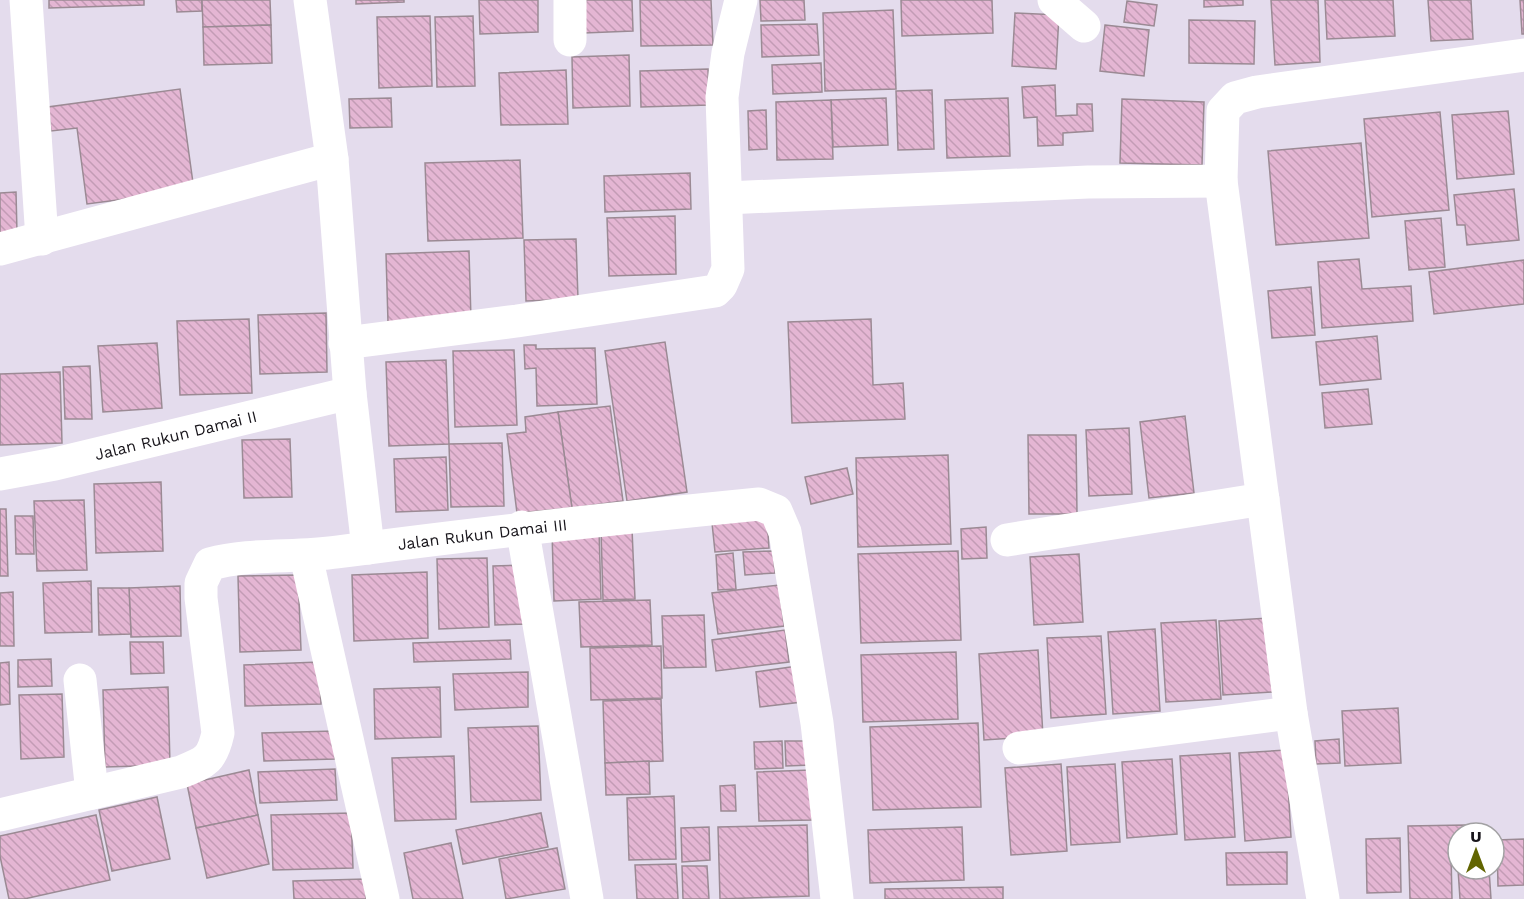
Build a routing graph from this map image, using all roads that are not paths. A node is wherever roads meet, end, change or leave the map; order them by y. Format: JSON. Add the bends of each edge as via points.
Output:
{"nodes":[{"id":1,"x":26,"y":0,"type":"edge"},
{"id":2,"x":310,"y":0,"type":"edge"},
{"id":3,"x":570,"y":0,"type":"edge"},
{"id":4,"x":741,"y":0,"type":"edge"},
{"id":5,"x":1054,"y":0,"type":"edge"},
{"id":6,"x":1084,"y":26,"type":"dead end"},
{"id":7,"x":570,"y":40,"type":"dead end"},
{"id":8,"x":1524,"y":55,"type":"edge"},
{"id":9,"x":332,"y":159,"type":"junction"},
{"id":10,"x":1221,"y":181,"type":"junction"},
{"id":11,"x":726,"y":198,"type":"junction"},
{"id":12,"x":42,"y":239,"type":"junction"},
{"id":13,"x":0,"y":249,"type":"edge"},
{"id":14,"x":345,"y":343,"type":"junction"},
{"id":15,"x":350,"y":393,"type":"junction"},
{"id":16,"x":0,"y":474,"type":"edge"},
{"id":17,"x":1263,"y":499,"type":"junction"},
{"id":18,"x":522,"y":527,"type":"junction"},
{"id":19,"x":1007,"y":540,"type":"dead end"},
{"id":20,"x":369,"y":548,"type":"junction"},
{"id":21,"x":306,"y":556,"type":"junction"},
{"id":22,"x":80,"y":680,"type":"dead end"},
{"id":23,"x":1291,"y":713,"type":"junction"},
{"id":24,"x":1019,"y":748,"type":"dead end"},
{"id":25,"x":92,"y":793,"type":"junction"},
{"id":26,"x":0,"y":815,"type":"edge"},
{"id":27,"x":383,"y":899,"type":"edge"},
{"id":28,"x":586,"y":899,"type":"edge"},
{"id":29,"x":837,"y":899,"type":"edge"},
{"id":30,"x":1323,"y":899,"type":"edge"}],
"edges":[{"from":1,"to":12,"type":"street"},
{"from":2,"to":9,"type":"street"},
{"from":3,"to":7,"type":"street"},
{"from":4,"to":11,"type":"street","via":[[722,97]]},
{"from":5,"to":6,"type":"street"},
{"from":8,"to":10,"type":"street","via":[[1235,98],[1224,111]]},
{"from":9,"to":12,"type":"street"},
{"from":9,"to":14,"type":"street"},
{"from":10,"to":11,"type":"street","via":[[1088,182]]},
{"from":10,"to":17,"type":"street"},
{"from":11,"to":14,"type":"street","via":[[728,269],[715,291]]},
{"from":12,"to":13,"type":"street"},
{"from":14,"to":15,"type":"street"},
{"from":15,"to":16,"type":"street","name":"Jalan Rukun Damai II"},
{"from":15,"to":20,"type":"street"},
{"from":17,"to":19,"type":"street"},
{"from":17,"to":23,"type":"street"},
{"from":18,"to":20,"type":"street","name":"Jalan Rukun Damai III"},
{"from":18,"to":28,"type":"street"},
{"from":18,"to":29,"type":"street","name":"Jalan Rukun Damai III","via":[[759,504],[776,512],[785,532],[817,723]]},
{"from":20,"to":21,"type":"street","name":"Jalan Rukun Damai III"},
{"from":21,"to":25,"type":"street","name":"Jalan Rukun Damai III","via":[[210,564],[201,583],[201,598],[218,733],[213,754],[181,772]]},
{"from":21,"to":27,"type":"street"},
{"from":22,"to":25,"type":"street"},
{"from":23,"to":24,"type":"street"},
{"from":23,"to":30,"type":"street"},
{"from":25,"to":26,"type":"street","name":"Jalan Rukun Damai III"}]}
